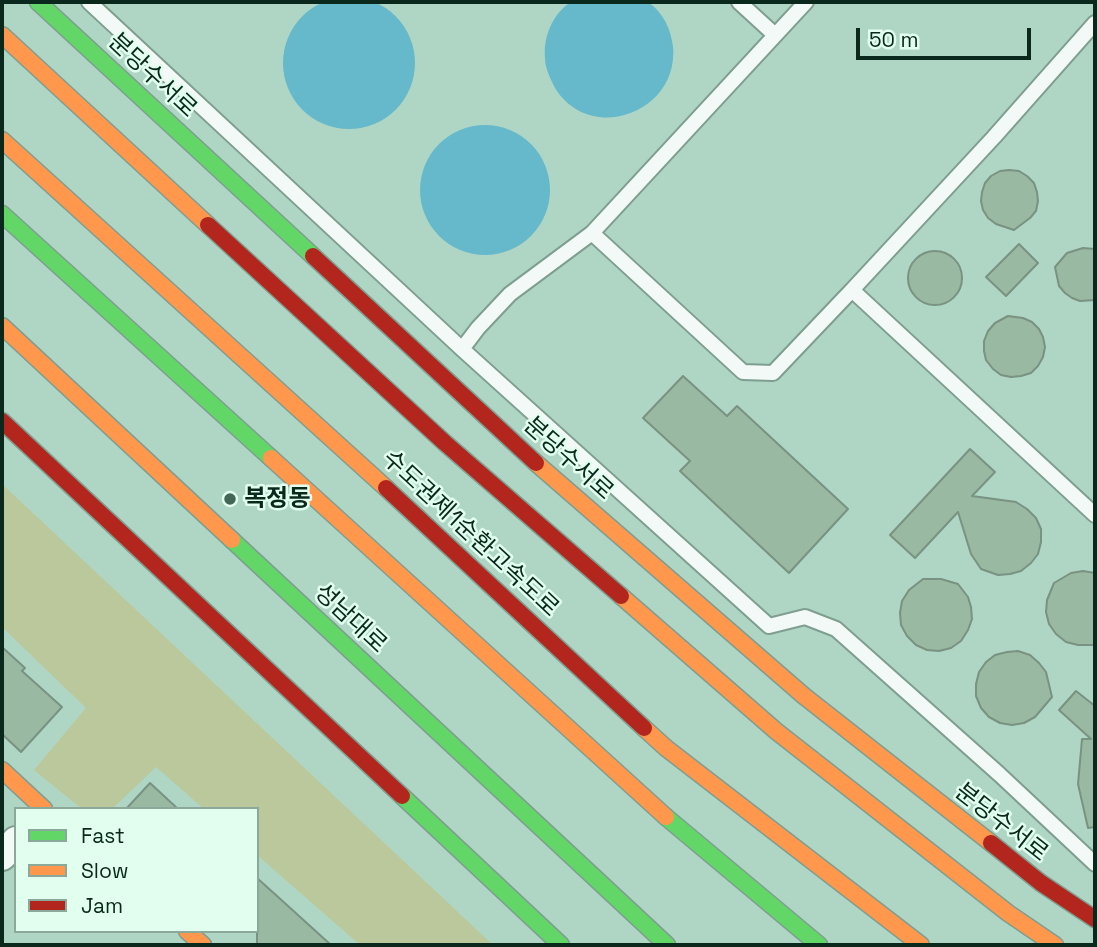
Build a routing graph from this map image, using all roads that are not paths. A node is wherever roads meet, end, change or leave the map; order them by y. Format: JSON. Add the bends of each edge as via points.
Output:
{"nodes":[{"id":1,"x":38,"y":2,"type":"edge"},
{"id":2,"x":89,"y":2,"type":"edge"},
{"id":3,"x":739,"y":2,"type":"edge"},
{"id":4,"x":806,"y":2,"type":"edge"},
{"id":5,"x":1095,"y":23,"type":"edge"},
{"id":6,"x":775,"y":34,"type":"junction"},
{"id":7,"x":2,"y":35,"type":"edge"},
{"id":8,"x":2,"y":140,"type":"edge"},
{"id":9,"x":2,"y":214,"type":"edge"},
{"id":10,"x":592,"y":233,"type":"junction"},
{"id":11,"x":852,"y":290,"type":"junction"},
{"id":12,"x":2,"y":326,"type":"edge"},
{"id":13,"x":462,"y":349,"type":"junction"},
{"id":14,"x":2,"y":421,"type":"edge"},
{"id":15,"x":1095,"y":514,"type":"edge"},
{"id":16,"x":2,"y":769,"type":"edge"},
{"id":17,"x":42,"y":807,"type":"edge"},
{"id":18,"x":14,"y":843,"type":"edge"},
{"id":19,"x":2,"y":856,"type":"edge"},
{"id":20,"x":1095,"y":864,"type":"edge"},
{"id":21,"x":1095,"y":919,"type":"edge"},
{"id":22,"x":189,"y":933,"type":"edge"},
{"id":23,"x":203,"y":945,"type":"edge"},
{"id":24,"x":561,"y":945,"type":"edge"},
{"id":25,"x":667,"y":945,"type":"edge"},
{"id":26,"x":819,"y":945,"type":"edge"},
{"id":27,"x":921,"y":945,"type":"edge"},
{"id":28,"x":1055,"y":945,"type":"edge"}],
"edges":[{"from":1,"to":21,"type":"main road","name":"분당수서로","via":[[531,458],[793,687],[1041,883]]},
{"from":2,"to":13,"type":"lane"},
{"from":3,"to":6,"type":"lane"},
{"from":4,"to":6,"type":"lane"},
{"from":5,"to":11,"type":"lane"},
{"from":6,"to":10,"type":"lane"},
{"from":7,"to":28,"type":"main road","via":[[445,443],[776,732]]},
{"from":8,"to":27,"type":"main road","name":"수도권제1순환고속도로","via":[[666,748]]},
{"from":9,"to":26,"type":"main road","via":[[659,811]]},
{"from":10,"to":11,"type":"lane","via":[[743,372],[773,373]]},
{"from":10,"to":13,"type":"lane","via":[[510,294]]},
{"from":11,"to":15,"type":"lane"},
{"from":12,"to":25,"type":"main road","name":"성남대로"},
{"from":13,"to":20,"type":"lane","via":[[769,626],[805,617],[836,629]]},
{"from":14,"to":24,"type":"main road"},
{"from":16,"to":17,"type":"main road"},
{"from":18,"to":19,"type":"street"},
{"from":22,"to":23,"type":"main road"}]}
